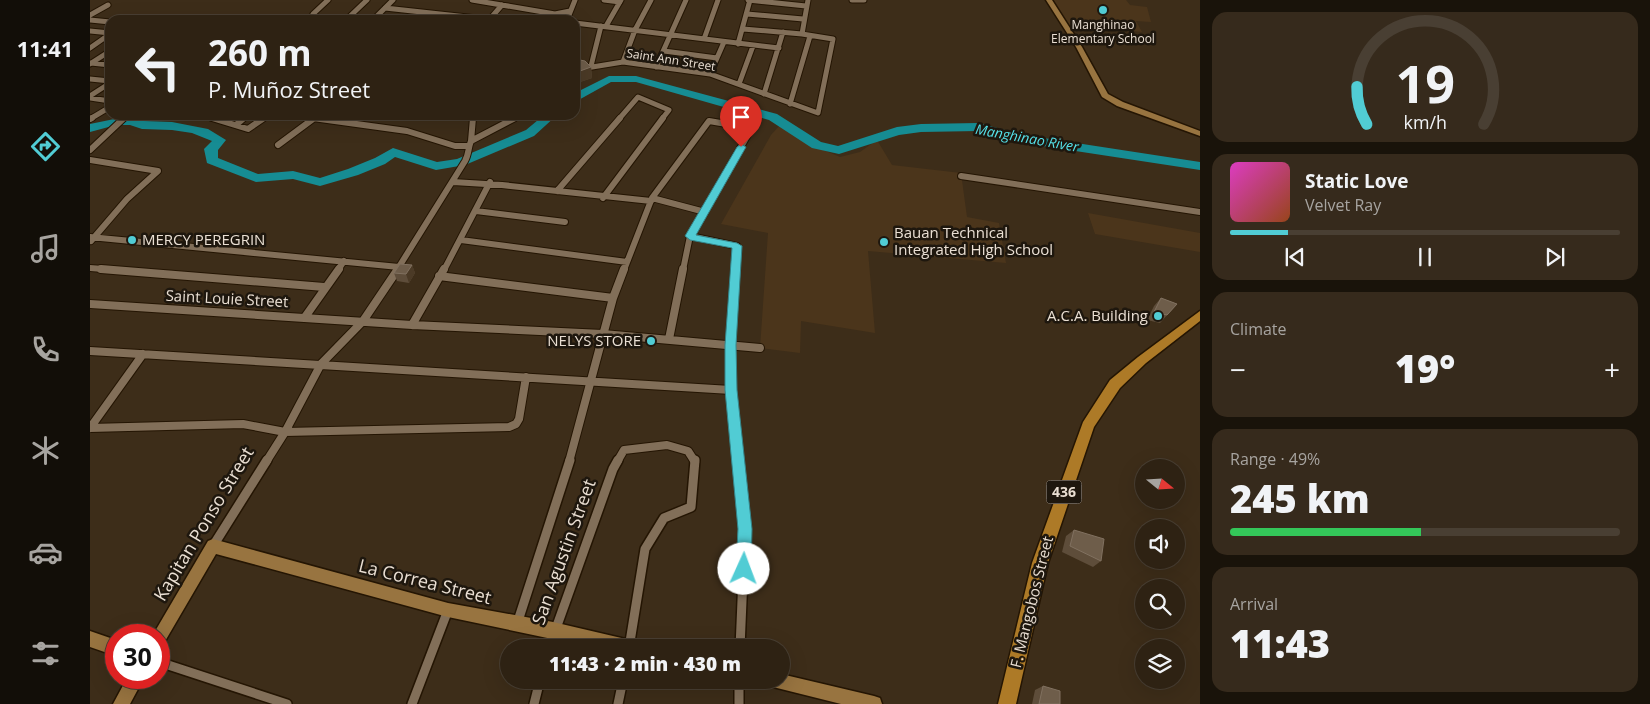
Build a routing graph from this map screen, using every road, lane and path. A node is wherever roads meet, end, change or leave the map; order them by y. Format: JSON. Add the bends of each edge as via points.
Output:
{"nodes":[{"id":1,"x":319,"y":0,"type":"edge"},
{"id":2,"x":328,"y":0,"type":"edge"},
{"id":3,"x":367,"y":0,"type":"edge"},
{"id":4,"x":394,"y":0,"type":"edge"},
{"id":5,"x":472,"y":0,"type":"edge"},
{"id":6,"x":576,"y":0,"type":"edge"},
{"id":7,"x":604,"y":0,"type":"edge"},
{"id":8,"x":651,"y":0,"type":"edge"},
{"id":9,"x":686,"y":0,"type":"edge"},
{"id":10,"x":718,"y":0,"type":"edge"},
{"id":11,"x":749,"y":0,"type":"edge"},
{"id":12,"x":852,"y":0,"type":"edge"},
{"id":13,"x":864,"y":0,"type":"edge"},
{"id":14,"x":1049,"y":0,"type":"edge"},
{"id":15,"x":621,"y":1,"type":"edge"},
{"id":16,"x":807,"y":3,"type":"edge"},
{"id":17,"x":108,"y":5,"type":"dead end"},
{"id":18,"x":502,"y":5,"type":"junction"},
{"id":19,"x":385,"y":8,"type":"junction"},
{"id":20,"x":570,"y":11,"type":"junction"},
{"id":21,"x":313,"y":14,"type":"dead end"},
{"id":22,"x":747,"y":14,"type":"junction"},
{"id":23,"x":90,"y":15,"type":"edge"},
{"id":24,"x":351,"y":15,"type":"edge"},
{"id":25,"x":378,"y":15,"type":"edge"},
{"id":26,"x":446,"y":15,"type":"edge"},
{"id":27,"x":493,"y":15,"type":"edge"},
{"id":28,"x":569,"y":15,"type":"edge"},
{"id":29,"x":803,"y":19,"type":"junction"},
{"id":30,"x":90,"y":20,"type":"edge"},
{"id":31,"x":105,"y":22,"type":"edge"},
{"id":32,"x":580,"y":24,"type":"edge"},
{"id":33,"x":604,"y":26,"type":"junction"},
{"id":34,"x":742,"y":29,"type":"junction"},
{"id":35,"x":635,"y":30,"type":"junction"},
{"id":36,"x":91,"y":32,"type":"edge"},
{"id":37,"x":784,"y":32,"type":"junction"},
{"id":38,"x":105,"y":33,"type":"edge"},
{"id":39,"x":802,"y":34,"type":"junction"},
{"id":40,"x":670,"y":35,"type":"junction"},
{"id":41,"x":810,"y":36,"type":"junction"},
{"id":42,"x":105,"y":38,"type":"edge"},
{"id":43,"x":704,"y":39,"type":"junction"},
{"id":44,"x":724,"y":42,"type":"junction"},
{"id":45,"x":738,"y":44,"type":"junction"},
{"id":46,"x":753,"y":46,"type":"junction"},
{"id":47,"x":90,"y":48,"type":"edge"},
{"id":48,"x":779,"y":48,"type":"junction"},
{"id":49,"x":664,"y":51,"type":"junction"},
{"id":50,"x":105,"y":54,"type":"edge"},
{"id":51,"x":717,"y":58,"type":"junction"},
{"id":52,"x":623,"y":62,"type":"junction"},
{"id":53,"x":90,"y":63,"type":"edge"},
{"id":54,"x":105,"y":64,"type":"edge"},
{"id":55,"x":591,"y":66,"type":"junction"},
{"id":56,"x":580,"y":67,"type":"edge"},
{"id":57,"x":656,"y":67,"type":"junction"},
{"id":58,"x":710,"y":74,"type":"junction"},
{"id":59,"x":90,"y":79,"type":"edge"},
{"id":60,"x":105,"y":82,"type":"edge"},
{"id":61,"x":739,"y":84,"type":"junction"},
{"id":62,"x":105,"y":86,"type":"edge"},
{"id":63,"x":764,"y":94,"type":"junction"},
{"id":64,"x":90,"y":98,"type":"edge"},
{"id":65,"x":105,"y":100,"type":"edge"},
{"id":66,"x":790,"y":104,"type":"junction"},
{"id":67,"x":103,"y":112,"type":"edge"},
{"id":68,"x":90,"y":119,"type":"edge"},
{"id":69,"x":123,"y":120,"type":"edge"},
{"id":70,"x":225,"y":120,"type":"edge"},
{"id":71,"x":242,"y":120,"type":"edge"},
{"id":72,"x":261,"y":120,"type":"edge"},
{"id":73,"x":312,"y":120,"type":"edge"},
{"id":74,"x":322,"y":120,"type":"edge"},
{"id":75,"x":472,"y":120,"type":"edge"},
{"id":76,"x":512,"y":120,"type":"edge"},
{"id":77,"x":236,"y":125,"type":"junction"},
{"id":78,"x":1200,"y":134,"type":"edge"},
{"id":79,"x":470,"y":143,"type":"junction"},
{"id":80,"x":278,"y":145,"type":"dead end"},
{"id":81,"x":90,"y":150,"type":"edge"},
{"id":82,"x":90,"y":160,"type":"edge"},
{"id":83,"x":961,"y":176,"type":"dead end"},
{"id":84,"x":453,"y":182,"type":"junction"},
{"id":85,"x":490,"y":182,"type":"junction"},
{"id":86,"x":557,"y":191,"type":"junction"},
{"id":87,"x":603,"y":198,"type":"junction"},
{"id":88,"x":652,"y":200,"type":"junction"},
{"id":89,"x":476,"y":211,"type":"junction"},
{"id":90,"x":705,"y":212,"type":"junction"},
{"id":91,"x":1200,"y":212,"type":"edge"},
{"id":92,"x":565,"y":222,"type":"dead end"},
{"id":93,"x":690,"y":236,"type":"junction"},
{"id":94,"x":91,"y":239,"type":"edge"},
{"id":95,"x":461,"y":240,"type":"junction"},
{"id":96,"x":344,"y":260,"type":"junction"},
{"id":97,"x":627,"y":262,"type":"junction"},
{"id":98,"x":399,"y":267,"type":"junction"},
{"id":99,"x":90,"y":268,"type":"edge"},
{"id":100,"x":439,"y":276,"type":"junction"},
{"id":101,"x":324,"y":287,"type":"junction"},
{"id":102,"x":613,"y":298,"type":"junction"},
{"id":103,"x":90,"y":304,"type":"edge"},
{"id":104,"x":305,"y":317,"type":"junction"},
{"id":105,"x":1197,"y":320,"type":"edge"},
{"id":106,"x":362,"y":321,"type":"junction"},
{"id":107,"x":412,"y":325,"type":"junction"},
{"id":108,"x":603,"y":334,"type":"junction"},
{"id":109,"x":669,"y":339,"type":"junction"},
{"id":110,"x":730,"y":345,"type":"junction"},
{"id":111,"x":760,"y":348,"type":"dead end"},
{"id":112,"x":90,"y":351,"type":"edge"},
{"id":113,"x":144,"y":354,"type":"junction"},
{"id":114,"x":321,"y":364,"type":"junction"},
{"id":115,"x":526,"y":377,"type":"junction"},
{"id":116,"x":592,"y":381,"type":"junction"},
{"id":117,"x":731,"y":390,"type":"junction"},
{"id":118,"x":90,"y":428,"type":"edge"},
{"id":119,"x":285,"y":432,"type":"junction"},
{"id":120,"x":212,"y":546,"type":"junction"},
{"id":121,"x":448,"y":610,"type":"junction"},
{"id":122,"x":167,"y":624,"type":"edge"},
{"id":123,"x":518,"y":624,"type":"junction"},
{"id":124,"x":554,"y":630,"type":"junction"},
{"id":125,"x":90,"y":639,"type":"edge"},
{"id":126,"x":552,"y":639,"type":"edge"},
{"id":127,"x":594,"y":639,"type":"edge"},
{"id":128,"x":630,"y":639,"type":"edge"},
{"id":129,"x":740,"y":639,"type":"edge"},
{"id":130,"x":105,"y":644,"type":"edge"},
{"id":131,"x":170,"y":666,"type":"edge"},
{"id":132,"x":790,"y":684,"type":"edge"},
{"id":133,"x":130,"y":689,"type":"edge"},
{"id":134,"x":538,"y":689,"type":"edge"},
{"id":135,"x":621,"y":689,"type":"edge"},
{"id":136,"x":739,"y":689,"type":"edge"},
{"id":137,"x":121,"y":704,"type":"edge"},
{"id":138,"x":287,"y":704,"type":"edge"},
{"id":139,"x":412,"y":704,"type":"edge"},
{"id":140,"x":534,"y":704,"type":"edge"},
{"id":141,"x":618,"y":704,"type":"edge"},
{"id":142,"x":739,"y":704,"type":"edge"},
{"id":143,"x":874,"y":704,"type":"edge"},
{"id":144,"x":1007,"y":704,"type":"edge"}],
"edges":[{"from":1,"to":2,"type":"street"},
{"from":2,"to":21,"type":"street"},
{"from":3,"to":24,"type":"street"},
{"from":4,"to":19,"type":"street"},
{"from":5,"to":18,"type":"street"},
{"from":6,"to":20,"type":"street"},
{"from":7,"to":15,"type":"street"},
{"from":8,"to":35,"type":"street"},
{"from":9,"to":40,"type":"street"},
{"from":10,"to":43,"type":"street"},
{"from":11,"to":16,"type":"street"},
{"from":11,"to":22,"type":"street"},
{"from":12,"to":13,"type":"street"},
{"from":14,"to":78,"type":"street","via":[[1105,95]]},
{"from":15,"to":33,"type":"street"},
{"from":16,"to":29,"type":"street"},
{"from":17,"to":23,"type":"street"},
{"from":18,"to":20,"type":"street","via":[[555,14]]},
{"from":18,"to":27,"type":"street"},
{"from":19,"to":25,"type":"street"},
{"from":19,"to":26,"type":"street"},
{"from":20,"to":28,"type":"street"},
{"from":22,"to":29,"type":"street"},
{"from":22,"to":34,"type":"street"},
{"from":29,"to":39,"type":"street"},
{"from":30,"to":31,"type":"street"},
{"from":32,"to":33,"type":"street"},
{"from":33,"to":35,"type":"street"},
{"from":33,"to":55,"type":"street"},
{"from":34,"to":37,"type":"street"},
{"from":34,"to":45,"type":"street"},
{"from":35,"to":40,"type":"street"},
{"from":35,"to":52,"type":"street"},
{"from":36,"to":38,"type":"street"},
{"from":37,"to":39,"type":"street"},
{"from":37,"to":48,"type":"street"},
{"from":39,"to":41,"type":"street"},
{"from":40,"to":43,"type":"street"},
{"from":40,"to":49,"type":"street"},
{"from":41,"to":66,"type":"street"},
{"from":41,"to":66,"type":"street","name":"Saint Ann Street","via":[[833,39],[818,113]]},
{"from":42,"to":47,"type":"street"},
{"from":43,"to":44,"type":"street"},
{"from":44,"to":45,"type":"street"},
{"from":44,"to":51,"type":"street"},
{"from":45,"to":46,"type":"street"},
{"from":46,"to":48,"type":"street"},
{"from":46,"to":61,"type":"street"},
{"from":48,"to":63,"type":"street"},
{"from":49,"to":51,"type":"street"},
{"from":49,"to":57,"type":"street"},
{"from":50,"to":53,"type":"street"},
{"from":51,"to":58,"type":"street"},
{"from":52,"to":55,"type":"street","name":"Saint Ann Street"},
{"from":52,"to":57,"type":"street","name":"Saint Ann Street"},
{"from":53,"to":54,"type":"street"},
{"from":55,"to":56,"type":"street","name":"Saint Ann Street"},
{"from":57,"to":58,"type":"street","name":"Saint Ann Street"},
{"from":58,"to":61,"type":"street","name":"Saint Ann Street"},
{"from":59,"to":60,"type":"street"},
{"from":61,"to":63,"type":"street","name":"Saint Ann Street"},
{"from":62,"to":64,"type":"street"},
{"from":63,"to":66,"type":"street","name":"Saint Ann Street"},
{"from":64,"to":65,"type":"street"},
{"from":67,"to":68,"type":"street"},
{"from":69,"to":81,"type":"street"},
{"from":70,"to":77,"type":"street"},
{"from":71,"to":77,"type":"street"},
{"from":72,"to":77,"type":"street","via":[[248,129]]},
{"from":73,"to":80,"type":"street"},
{"from":74,"to":79,"type":"street","via":[[407,130],[455,146]]},
{"from":75,"to":79,"type":"street"},
{"from":76,"to":79,"type":"street"},
{"from":79,"to":84,"type":"street","name":"Kapitan Ponso Street","via":[[470,152]]},
{"from":82,"to":94,"type":"street","via":[[158,172]]},
{"from":83,"to":91,"type":"street"},
{"from":84,"to":85,"type":"street"},
{"from":84,"to":98,"type":"street","name":"Kapitan Ponso Street"},
{"from":85,"to":86,"type":"street"},
{"from":85,"to":89,"type":"street"},
{"from":86,"to":87,"type":"street"},
{"from":86,"to":87,"type":"street","via":[[638,97],[669,110]]},
{"from":87,"to":88,"type":"street"},
{"from":88,"to":90,"type":"street"},
{"from":88,"to":90,"type":"street","via":[[709,121],[750,130]]},
{"from":88,"to":97,"type":"street"},
{"from":89,"to":92,"type":"street"},
{"from":89,"to":95,"type":"street"},
{"from":90,"to":93,"type":"street"},
{"from":93,"to":109,"type":"street"},
{"from":93,"to":110,"type":"street","via":[[737,246]]},
{"from":94,"to":96,"type":"street"},
{"from":95,"to":97,"type":"street"},
{"from":95,"to":100,"type":"street"},
{"from":96,"to":98,"type":"street"},
{"from":96,"to":101,"type":"street"},
{"from":97,"to":102,"type":"street"},
{"from":98,"to":106,"type":"street","name":"Kapitan Ponso Street"},
{"from":99,"to":101,"type":"street"},
{"from":100,"to":102,"type":"street"},
{"from":100,"to":107,"type":"street"},
{"from":101,"to":104,"type":"street"},
{"from":102,"to":108,"type":"street"},
{"from":103,"to":104,"type":"street","name":"Saint Louie Street"},
{"from":104,"to":106,"type":"street","name":"Saint Louie Street"},
{"from":105,"to":144,"type":"main road","name":"F. Mangobos Street","number":"436","via":[[1115,384],[1088,426],[1040,563]]},
{"from":106,"to":107,"type":"street","name":"Saint Louie Street"},
{"from":106,"to":114,"type":"street","name":"Kapitan Ponso Street"},
{"from":107,"to":108,"type":"street","name":"Saint Louie Street"},
{"from":108,"to":109,"type":"street","name":"Saint Louie Street"},
{"from":108,"to":116,"type":"street"},
{"from":109,"to":110,"type":"street","name":"Saint Louie Street"},
{"from":110,"to":111,"type":"street","name":"Saint Louie Street"},
{"from":110,"to":117,"type":"street"},
{"from":112,"to":113,"type":"street"},
{"from":113,"to":114,"type":"street"},
{"from":113,"to":118,"type":"street"},
{"from":114,"to":115,"type":"street"},
{"from":114,"to":119,"type":"street","name":"Kapitan Ponso Street"},
{"from":115,"to":116,"type":"street"},
{"from":115,"to":119,"type":"street","via":[[519,419],[509,427]]},
{"from":116,"to":117,"type":"street"},
{"from":116,"to":123,"type":"street","via":[[564,482]]},
{"from":117,"to":129,"type":"street","via":[[745,529]]},
{"from":118,"to":119,"type":"street","via":[[243,424]]},
{"from":119,"to":120,"type":"street","name":"Kapitan Ponso Street"},
{"from":120,"to":121,"type":"street","name":"La Correa Street"},
{"from":120,"to":122,"type":"street","name":"Kapitan Ponso Street"},
{"from":121,"to":123,"type":"street","name":"La Correa Street"},
{"from":121,"to":139,"type":"street"},
{"from":123,"to":124,"type":"street","name":"La Correa Street"},
{"from":124,"to":126,"type":"street","name":"San Agustin Street"},
{"from":124,"to":127,"type":"street","name":"La Correa Street"},
{"from":124,"to":128,"type":"street","name":"San Agustin Street","via":[[613,469],[624,450],[667,446],[688,451],[695,461],[690,507],[664,518],[645,549]]},
{"from":125,"to":130,"type":"street"},
{"from":131,"to":138,"type":"street"},
{"from":132,"to":143,"type":"street"},
{"from":133,"to":137,"type":"street"},
{"from":134,"to":140,"type":"street"},
{"from":135,"to":141,"type":"street"},
{"from":136,"to":142,"type":"street"}]}
